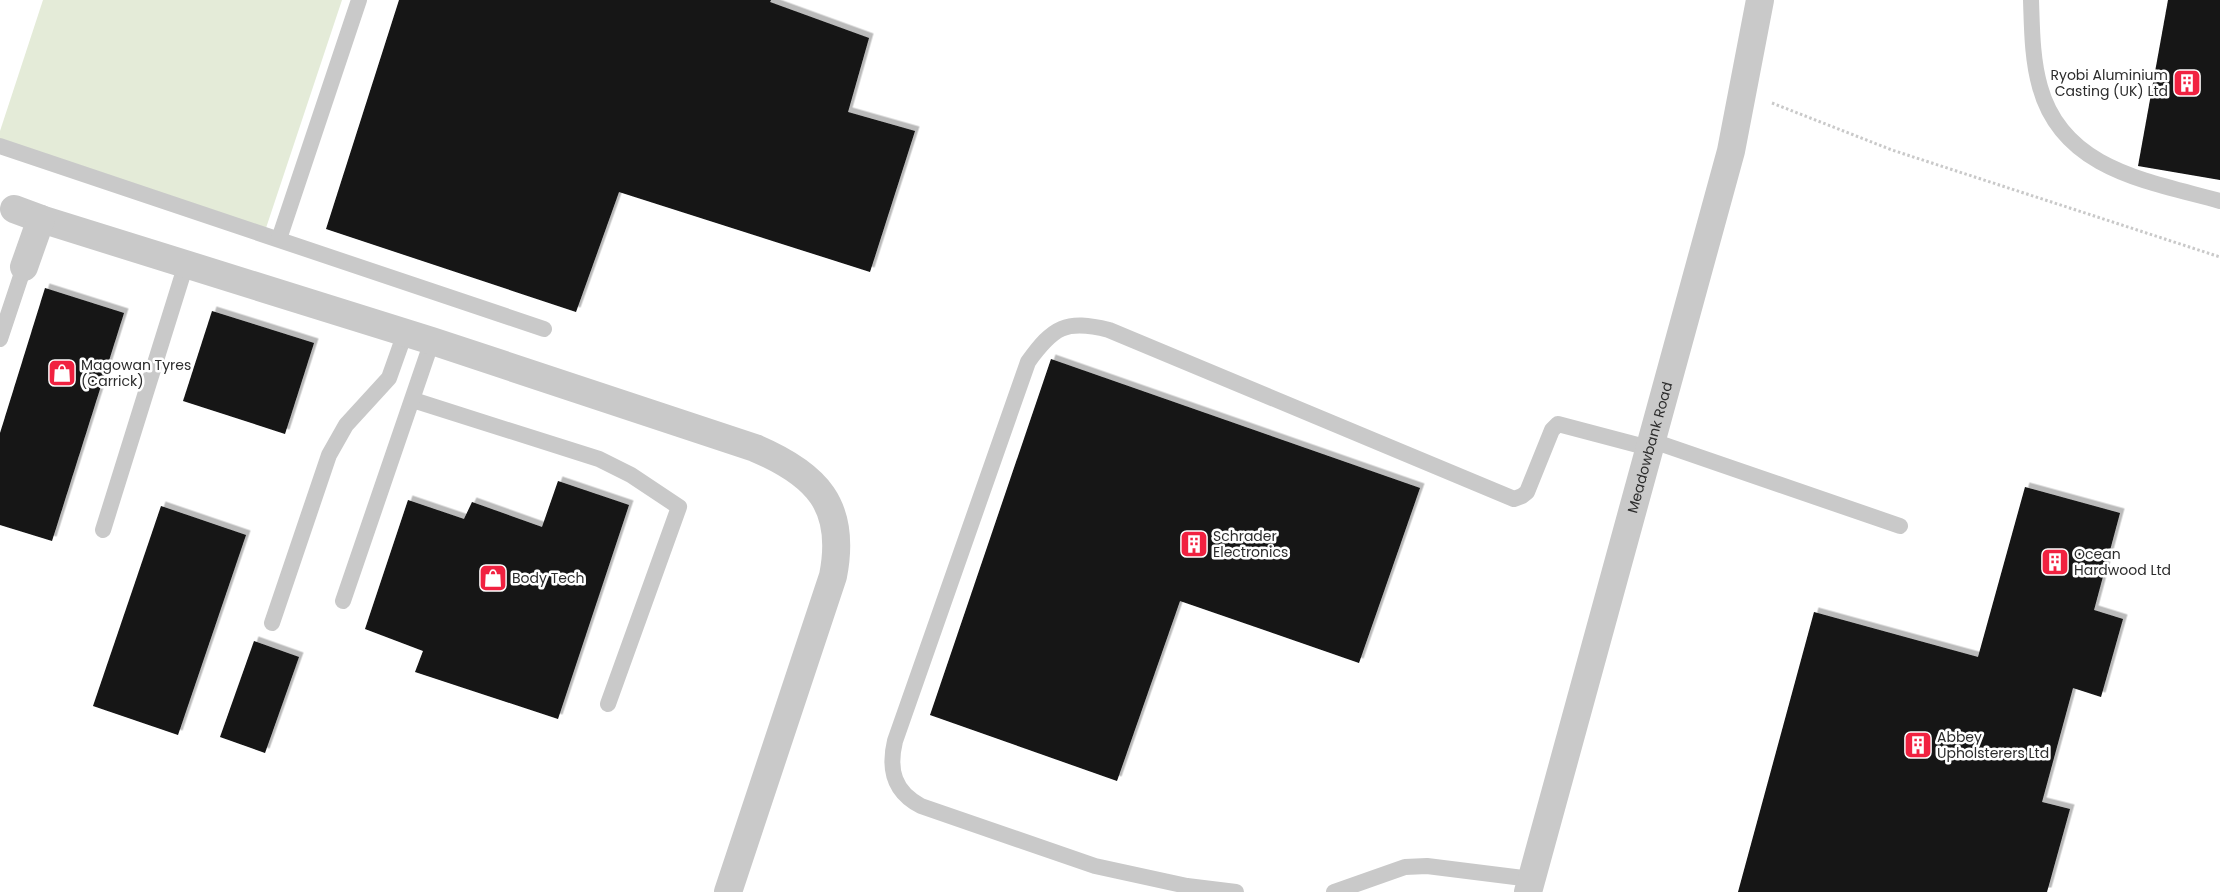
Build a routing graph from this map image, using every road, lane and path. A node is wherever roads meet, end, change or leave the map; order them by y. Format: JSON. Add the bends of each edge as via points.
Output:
{"nodes":[{"id":1,"x":358,"y":0,"type":"edge"},
{"id":2,"x":1760,"y":0,"type":"edge"},
{"id":3,"x":2031,"y":0,"type":"edge"},
{"id":4,"x":1742,"y":94,"type":"junction"},
{"id":5,"x":0,"y":146,"type":"edge"},
{"id":6,"x":2220,"y":201,"type":"edge"},
{"id":7,"x":14,"y":209,"type":"dead end"},
{"id":8,"x":41,"y":219,"type":"junction"},
{"id":9,"x":280,"y":239,"type":"junction"},
{"id":10,"x":2220,"y":257,"type":"edge"},
{"id":11,"x":186,"y":264,"type":"junction"},
{"id":12,"x":24,"y":267,"type":"joint"},
{"id":13,"x":544,"y":329,"type":"dead end"},
{"id":14,"x":405,"y":333,"type":"junction"},
{"id":15,"x":0,"y":339,"type":"edge"},
{"id":16,"x":432,"y":341,"type":"junction"},
{"id":17,"x":413,"y":400,"type":"junction"},
{"id":18,"x":1650,"y":444,"type":"junction"},
{"id":19,"x":1900,"y":526,"type":"dead end"},
{"id":20,"x":103,"y":530,"type":"dead end"},
{"id":21,"x":343,"y":601,"type":"dead end"},
{"id":22,"x":272,"y":622,"type":"dead end"},
{"id":23,"x":608,"y":704,"type":"dead end"},
{"id":24,"x":1530,"y":885,"type":"edge"},
{"id":25,"x":728,"y":892,"type":"edge"},
{"id":26,"x":1236,"y":892,"type":"edge"},
{"id":27,"x":1334,"y":892,"type":"edge"}],
"edges":[{"from":1,"to":9,"type":"lane"},
{"from":2,"to":4,"type":"street","name":"Meadowbank Road"},
{"from":3,"to":6,"type":"lane","via":[[2039,86],[2050,115],[2066,137],[2101,163],[2123,174]]},
{"from":4,"to":10,"type":"path","via":[[1901,153]]},
{"from":4,"to":18,"type":"street","name":"Meadowbank Road","via":[[1732,151]]},
{"from":5,"to":9,"type":"lane"},
{"from":7,"to":8,"type":"street"},
{"from":8,"to":11,"type":"street"},
{"from":8,"to":12,"type":"street"},
{"from":9,"to":13,"type":"lane"},
{"from":11,"to":14,"type":"street"},
{"from":11,"to":20,"type":"lane"},
{"from":12,"to":15,"type":"lane"},
{"from":14,"to":16,"type":"street"},
{"from":14,"to":22,"type":"lane","via":[[389,378],[346,425],[329,455]]},
{"from":16,"to":17,"type":"lane"},
{"from":16,"to":25,"type":"street","via":[[776,457],[792,466],[824,497],[833,514],[837,536],[834,576]]},
{"from":17,"to":21,"type":"lane"},
{"from":17,"to":23,"type":"lane","via":[[599,459],[623,470],[679,507]]},
{"from":18,"to":19,"type":"lane"},
{"from":18,"to":24,"type":"street","name":"Meadowbank Road"},
{"from":18,"to":26,"type":"lane","via":[[1558,424],[1552,430],[1526,492],[1514,499],[1109,330],[1072,324],[1054,330],[1042,341],[1028,362],[895,742],[891,757],[896,782],[912,801],[921,806],[1086,863],[1187,886]]},
{"from":24,"to":27,"type":"lane","via":[[1427,866],[1389,871]]}]}
